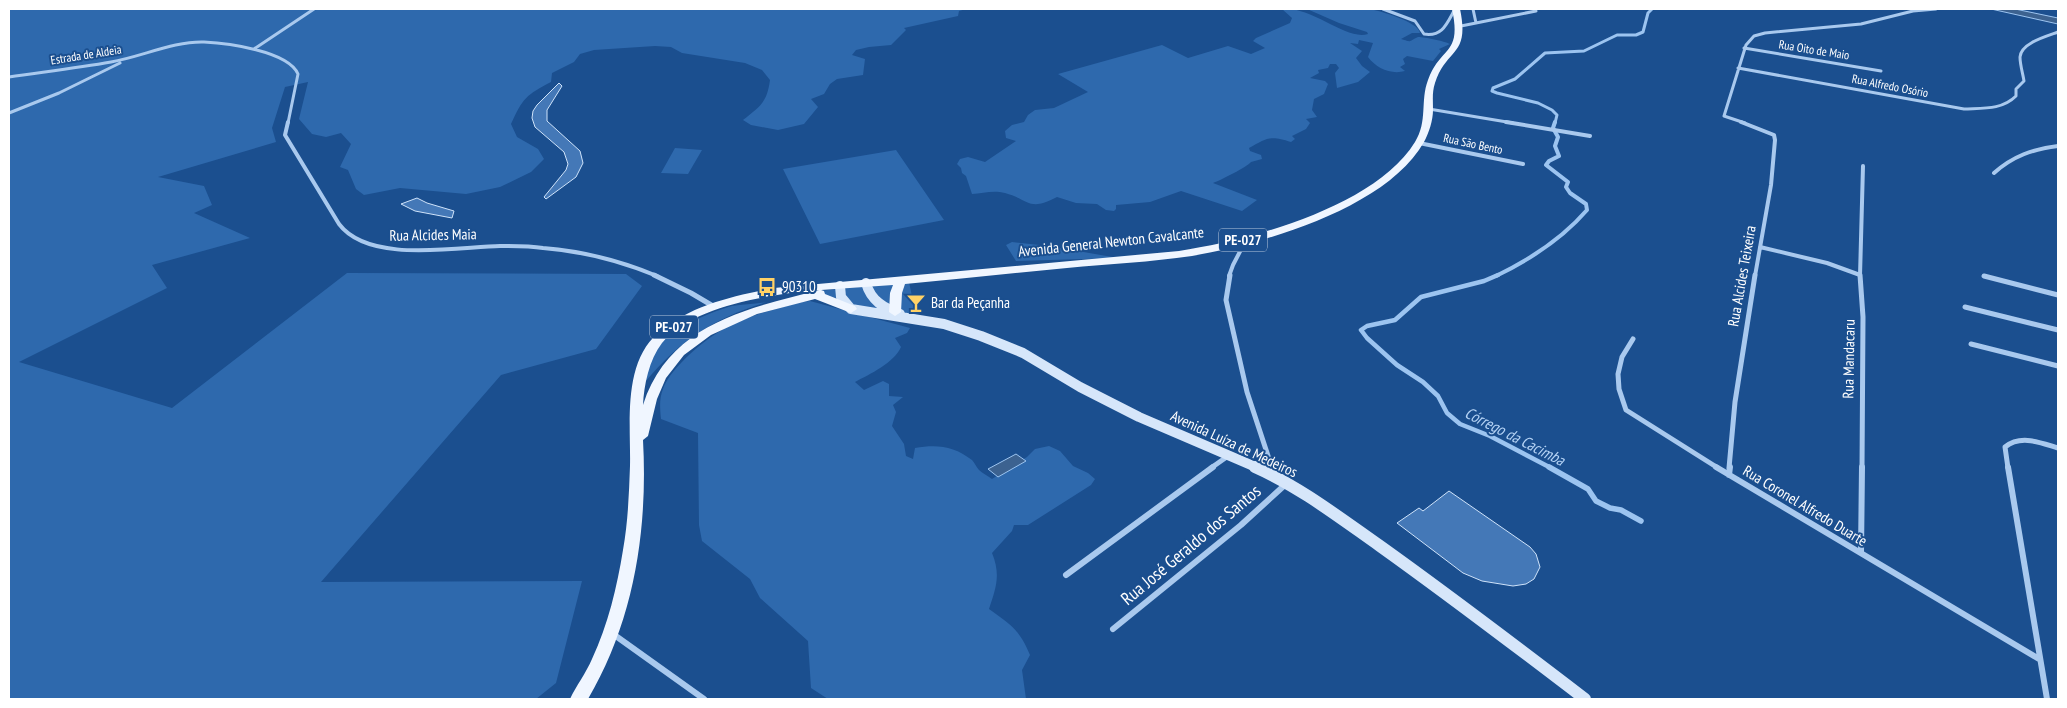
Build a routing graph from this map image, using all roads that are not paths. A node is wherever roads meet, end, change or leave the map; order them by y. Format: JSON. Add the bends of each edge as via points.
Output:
{"nodes":[{"id":1,"x":314,"y":9,"type":"edge"},
{"id":2,"x":1383,"y":9,"type":"edge"},
{"id":3,"x":1456,"y":9,"type":"edge"},
{"id":4,"x":1473,"y":9,"type":"edge"},
{"id":5,"x":1936,"y":9,"type":"edge"},
{"id":6,"x":1536,"y":11,"type":"dead end"},
{"id":7,"x":1476,"y":23,"type":"junction"},
{"id":8,"x":1461,"y":26,"type":"junction"},
{"id":9,"x":2058,"y":32,"type":"edge"},
{"id":10,"x":164,"y":48,"type":"joint"},
{"id":11,"x":1744,"y":48,"type":"junction"},
{"id":12,"x":253,"y":49,"type":"junction"},
{"id":13,"x":130,"y":58,"type":"junction"},
{"id":14,"x":1738,"y":68,"type":"junction"},
{"id":15,"x":1882,"y":71,"type":"dead end"},
{"id":16,"x":9,"y":76,"type":"edge"},
{"id":17,"x":1429,"y":110,"type":"junction"},
{"id":18,"x":9,"y":113,"type":"edge"},
{"id":19,"x":1590,"y":136,"type":"dead end"},
{"id":20,"x":1420,"y":143,"type":"junction"},
{"id":21,"x":2058,"y":146,"type":"edge"},
{"id":22,"x":1523,"y":164,"type":"dead end"},
{"id":23,"x":1863,"y":166,"type":"dead end"},
{"id":24,"x":1994,"y":173,"type":"dead end"},
{"id":25,"x":1246,"y":240,"type":"junction"},
{"id":26,"x":1760,"y":247,"type":"junction"},
{"id":27,"x":1860,"y":275,"type":"junction"},
{"id":28,"x":1984,"y":276,"type":"dead end"},
{"id":29,"x":901,"y":280,"type":"junction"},
{"id":30,"x":866,"y":283,"type":"junction"},
{"id":31,"x":840,"y":286,"type":"junction"},
{"id":32,"x":816,"y":295,"type":"junction"},
{"id":33,"x":2058,"y":295,"type":"edge"},
{"id":34,"x":713,"y":306,"type":"junction"},
{"id":35,"x":1965,"y":308,"type":"dead end"},
{"id":36,"x":850,"y":309,"type":"junction"},
{"id":37,"x":895,"y":312,"type":"junction"},
{"id":38,"x":917,"y":320,"type":"junction"},
{"id":39,"x":2058,"y":330,"type":"edge"},
{"id":40,"x":1633,"y":339,"type":"dead end"},
{"id":41,"x":1971,"y":344,"type":"dead end"},
{"id":42,"x":2058,"y":366,"type":"edge"},
{"id":43,"x":2058,"y":448,"type":"edge"},
{"id":44,"x":637,"y":456,"type":"junction"},
{"id":45,"x":1228,"y":456,"type":"junction"},
{"id":46,"x":1273,"y":475,"type":"junction"},
{"id":47,"x":1730,"y":475,"type":"junction"},
{"id":48,"x":1287,"y":483,"type":"junction"},
{"id":49,"x":1861,"y":553,"type":"junction"},
{"id":50,"x":1066,"y":575,"type":"dead end"},
{"id":51,"x":1113,"y":629,"type":"dead end"},
{"id":52,"x":613,"y":634,"type":"junction"},
{"id":53,"x":2039,"y":659,"type":"junction"},
{"id":54,"x":579,"y":699,"type":"edge"},
{"id":55,"x":704,"y":699,"type":"edge"},
{"id":56,"x":1585,"y":699,"type":"edge"},
{"id":57,"x":2046,"y":699,"type":"edge"}],
"edges":[{"from":1,"to":12,"type":"street"},
{"from":2,"to":3,"type":"street","via":[[1412,19],[1424,34],[1433,35],[1445,29]]},
{"from":3,"to":8,"type":"main road"},
{"from":4,"to":7,"type":"street"},
{"from":5,"to":11,"type":"street","via":[[1861,24],[1765,33],[1750,38]]},
{"from":6,"to":7,"type":"street"},
{"from":7,"to":8,"type":"street"},
{"from":8,"to":17,"type":"main road","name":"Avenida General Newton Cavalcante","number":"PE-027","via":[[1458,44],[1430,82]]},
{"from":9,"to":14,"type":"street","name":"Rua Alfredo Osório","via":[[2022,52],[2023,83],[2008,104],[1992,108],[1964,109]]},
{"from":10,"to":12,"type":"street","name":"Rua Alcides Maia","via":[[204,42]]},
{"from":10,"to":13,"type":"street","name":"Estrada de Aldeia"},
{"from":11,"to":14,"type":"street"},
{"from":11,"to":15,"type":"street","name":"Rua Oito de Maio"},
{"from":12,"to":34,"type":"street","name":"Rua Alcides Maia","via":[[295,66],[297,86],[286,135],[337,223],[350,236],[363,243],[397,249],[496,245],[561,250],[610,261],[674,282]]},
{"from":13,"to":16,"type":"street","name":"Estrada de Aldeia"},
{"from":13,"to":18,"type":"street"},
{"from":14,"to":26,"type":"street","name":"Rua Alcides Teixeira","via":[[1724,116],[1768,131],[1776,140]]},
{"from":17,"to":19,"type":"street"},
{"from":17,"to":20,"type":"main road","name":"Avenida General Newton Cavalcante","number":"PE-027"},
{"from":20,"to":22,"type":"street","name":"Rua São Bento"},
{"from":20,"to":25,"type":"main road","name":"Avenida General Newton Cavalcante","number":"PE-027","via":[[1393,173],[1360,197]]},
{"from":21,"to":24,"type":"street","via":[[2032,149]]},
{"from":23,"to":27,"type":"street","name":"Rua Mandacaru"},
{"from":25,"to":29,"type":"main road","name":"Avenida General Newton Cavalcante","number":"PE-027","via":[[1180,254]]},
{"from":25,"to":46,"type":"street","via":[[1228,278],[1226,300],[1247,392]]},
{"from":26,"to":27,"type":"street","via":[[1828,263]]},
{"from":26,"to":47,"type":"street","name":"Rua Alcides Teixeira","via":[[1740,360]]},
{"from":27,"to":49,"type":"street","name":"Rua Mandacaru","via":[[1863,317]]},
{"from":28,"to":33,"type":"street"},
{"from":29,"to":30,"type":"main road","name":"Avenida General Newton Cavalcante","number":"PE-027"},
{"from":29,"to":37,"type":"main road","via":[[896,293]]},
{"from":30,"to":31,"type":"main road","name":"Avenida General Newton Cavalcante","number":"PE-027"},
{"from":30,"to":37,"type":"street","via":[[873,300]]},
{"from":31,"to":32,"type":"main road","name":"Avenida General Newton Cavalcante","number":"PE-027"},
{"from":31,"to":34,"type":"main road","name":"Avenida General Newton Cavalcante","number":"PE-027","via":[[765,294]]},
{"from":31,"to":36,"type":"street","via":[[841,297]]},
{"from":32,"to":36,"type":"main road"},
{"from":32,"to":44,"type":"main road","name":"Avenida General Newton Cavalcante","number":"PE-027","via":[[742,316],[708,332],[679,354],[661,376],[648,404]]},
{"from":34,"to":44,"type":"main road","name":"Avenida General Newton Cavalcante","number":"PE-027","via":[[663,335],[649,353],[636,401]]},
{"from":35,"to":39,"type":"street"},
{"from":36,"to":38,"type":"street"},
{"from":37,"to":38,"type":"street"},
{"from":38,"to":45,"type":"street","name":"Avenida Luíza de Medeiros","via":[[944,324],[1023,353],[1110,403]]},
{"from":40,"to":47,"type":"street","name":"Rua Coronel Alfredo Duarte","via":[[1622,357],[1618,374],[1626,410]]},
{"from":41,"to":42,"type":"street"},
{"from":43,"to":53,"type":"street","via":[[2015,440],[2005,447]]},
{"from":44,"to":52,"type":"main road","name":"Avenida General Newton Cavalcante","number":"PE-027","via":[[631,548]]},
{"from":45,"to":46,"type":"street","name":"Avenida Luíza de Medeiros"},
{"from":45,"to":50,"type":"street"},
{"from":46,"to":48,"type":"street","name":"Avenida Luíza de Medeiros"},
{"from":47,"to":49,"type":"street","name":"Rua Coronel Alfredo Duarte"},
{"from":48,"to":51,"type":"street","name":"Rua José Geraldo dos Santos","via":[[1241,525]]},
{"from":48,"to":56,"type":"street","name":"Avenida Luíza de Medeiros","via":[[1456,600]]},
{"from":49,"to":53,"type":"street","name":"Rua Coronel Alfredo Duarte"},
{"from":52,"to":54,"type":"main road","name":"Avenida General Newton Cavalcante","number":"PE-027","via":[[597,670]]},
{"from":52,"to":55,"type":"street"},
{"from":53,"to":57,"type":"street"}]}
